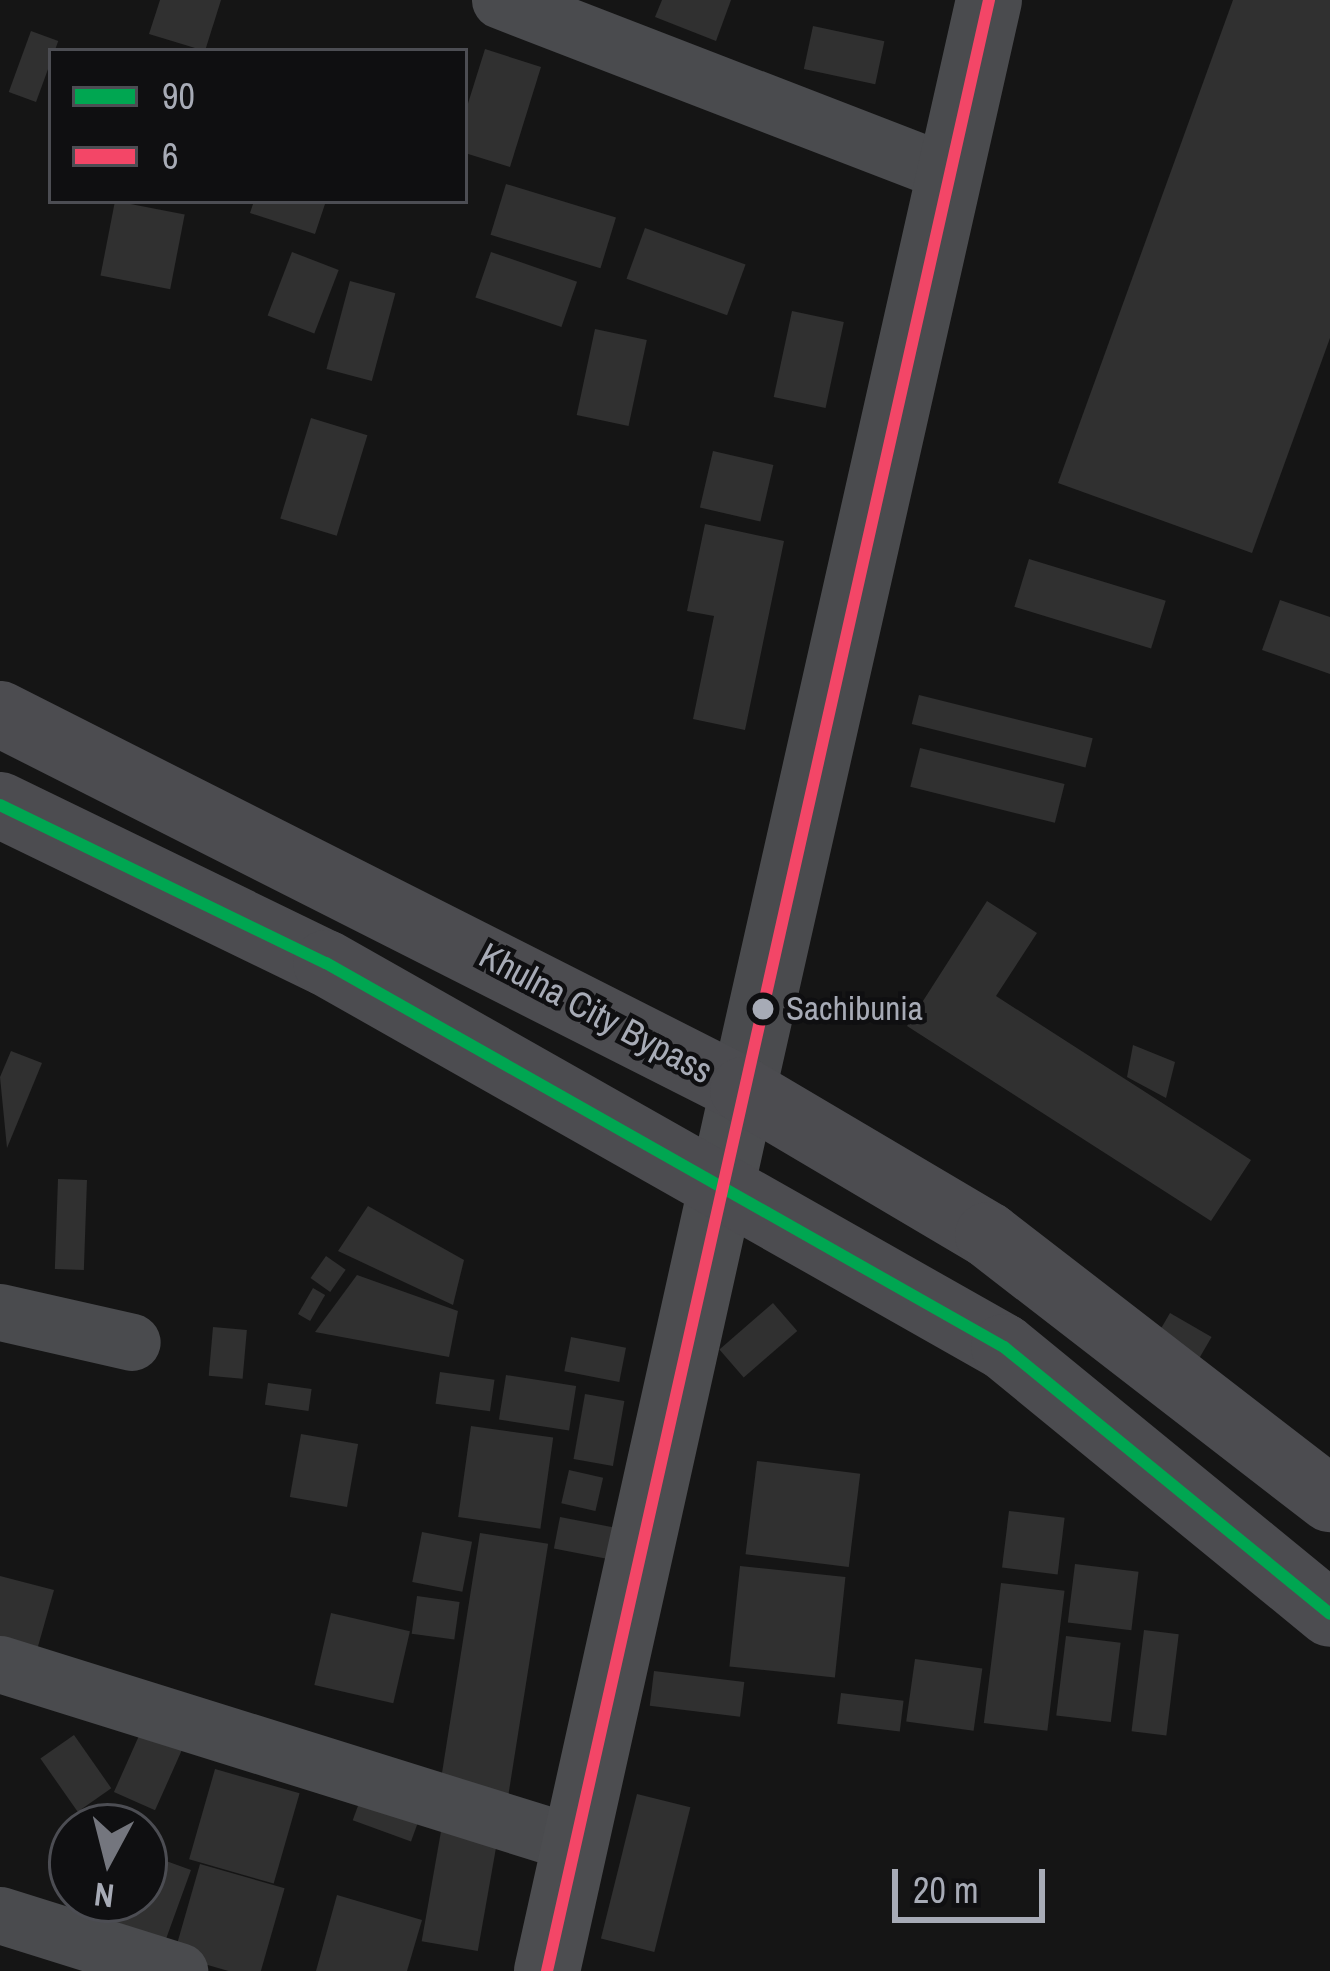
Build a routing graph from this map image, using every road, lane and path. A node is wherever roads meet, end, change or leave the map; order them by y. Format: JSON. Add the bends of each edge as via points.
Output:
{"nodes":[{"id":1,"x":500,"y":0,"type":"edge"},
{"id":2,"x":988,"y":0,"type":"edge"},
{"id":3,"x":950,"y":174,"type":"junction"},
{"id":4,"x":0,"y":714,"type":"edge"},
{"id":5,"x":0,"y":805,"type":"edge"},
{"id":6,"x":743,"y":1090,"type":"junction"},
{"id":7,"x":723,"y":1187,"type":"junction"},
{"id":8,"x":0,"y":1312,"type":"edge"},
{"id":9,"x":132,"y":1342,"type":"dead end"},
{"id":10,"x":1320,"y":1482,"type":"edge"},
{"id":11,"x":1330,"y":1614,"type":"edge"},
{"id":12,"x":0,"y":1664,"type":"edge"},
{"id":13,"x":576,"y":1844,"type":"junction"},
{"id":14,"x":0,"y":1916,"type":"edge"},
{"id":15,"x":179,"y":1971,"type":"edge"},
{"id":16,"x":548,"y":1971,"type":"edge"}],
"edges":[{"from":1,"to":3,"type":"street"},
{"from":2,"to":3,"type":"street"},
{"from":3,"to":6,"type":"street"},
{"from":4,"to":6,"type":"highway","name":"Khulna City Bypass"},
{"from":5,"to":7,"type":"highway","via":[[326,963]]},
{"from":6,"to":7,"type":"main road"},
{"from":6,"to":10,"type":"highway","name":"Khulna City Bypass","via":[[988,1234]]},
{"from":7,"to":11,"type":"highway","via":[[1004,1347]]},
{"from":7,"to":13,"type":"main road"},
{"from":8,"to":9,"type":"street"},
{"from":12,"to":13,"type":"street"},
{"from":13,"to":16,"type":"main road"},
{"from":14,"to":15,"type":"street"}]}
